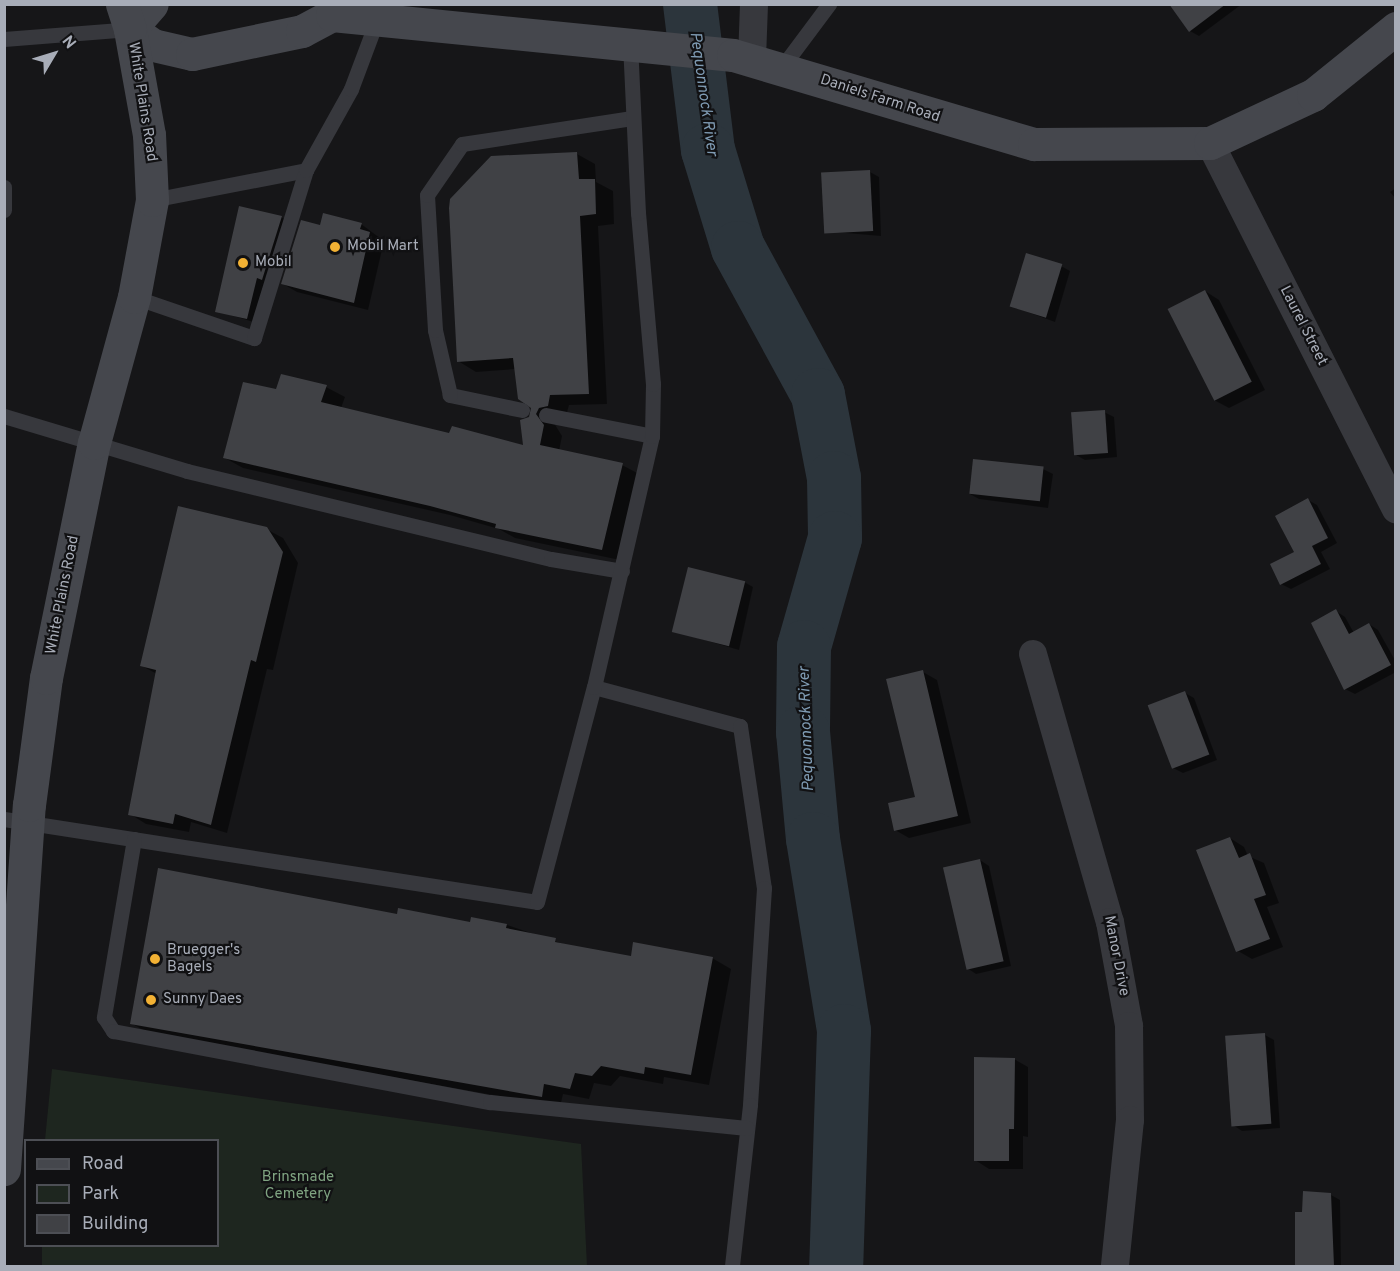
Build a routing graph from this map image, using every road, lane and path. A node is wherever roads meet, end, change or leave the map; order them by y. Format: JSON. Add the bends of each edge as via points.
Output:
{"nodes":[{"id":1,"x":152,"y":4,"type":"edge"},
{"id":2,"x":754,"y":4,"type":"edge"},
{"id":3,"x":829,"y":4,"type":"edge"},
{"id":4,"x":327,"y":10,"type":"edge"},
{"id":5,"x":126,"y":17,"type":"edge"},
{"id":6,"x":377,"y":20,"type":"junction"},
{"id":7,"x":1395,"y":28,"type":"edge"},
{"id":8,"x":4,"y":39,"type":"edge"},
{"id":9,"x":630,"y":44,"type":"junction"},
{"id":10,"x":756,"y":60,"type":"junction"},
{"id":11,"x":632,"y":118,"type":"junction"},
{"id":12,"x":1210,"y":143,"type":"junction"},
{"id":13,"x":306,"y":170,"type":"junction"},
{"id":14,"x":4,"y":187,"type":"edge"},
{"id":15,"x":152,"y":201,"type":"junction"},
{"id":16,"x":4,"y":210,"type":"edge"},
{"id":17,"x":134,"y":297,"type":"junction"},
{"id":18,"x":522,"y":410,"type":"dead end"},
{"id":19,"x":546,"y":415,"type":"dead end"},
{"id":20,"x":4,"y":416,"type":"edge"},
{"id":21,"x":652,"y":436,"type":"junction"},
{"id":22,"x":94,"y":443,"type":"junction"},
{"id":23,"x":1395,"y":510,"type":"edge"},
{"id":24,"x":622,"y":571,"type":"junction"},
{"id":25,"x":1033,"y":654,"type":"dead end"},
{"id":26,"x":594,"y":687,"type":"junction"},
{"id":27,"x":16,"y":821,"type":"edge"},
{"id":28,"x":134,"y":839,"type":"junction"},
{"id":29,"x":12,"y":927,"type":"edge"},
{"id":30,"x":747,"y":1128,"type":"junction"},
{"id":31,"x":4,"y":1169,"type":"edge"},
{"id":32,"x":732,"y":1266,"type":"edge"},
{"id":33,"x":1115,"y":1266,"type":"edge"}],
"edges":[{"from":1,"to":5,"type":"main road"},
{"from":2,"to":10,"type":"street"},
{"from":3,"to":10,"type":"lane"},
{"from":4,"to":5,"type":"main road","name":"Daniels Farm Road","via":[[302,31],[192,54],[153,45]]},
{"from":4,"to":6,"type":"main road","name":"Daniels Farm Road"},
{"from":5,"to":8,"type":"lane"},
{"from":5,"to":15,"type":"main road","name":"White Plains Road","via":[[149,135]]},
{"from":6,"to":9,"type":"main road","name":"Daniels Farm Road"},
{"from":6,"to":13,"type":"lane","via":[[351,89]]},
{"from":7,"to":12,"type":"main road","name":"Daniels Farm Road","via":[[1313,95]]},
{"from":9,"to":10,"type":"main road","name":"Daniels Farm Road"},
{"from":9,"to":11,"type":"lane"},
{"from":10,"to":12,"type":"main road","name":"Daniels Farm Road","via":[[907,109],[1034,144]]},
{"from":11,"to":18,"type":"lane","via":[[462,144],[427,195],[435,330],[450,395]]},
{"from":11,"to":21,"type":"lane","via":[[653,384]]},
{"from":12,"to":23,"type":"street","name":"Laurel Street"},
{"from":13,"to":15,"type":"lane"},
{"from":13,"to":17,"type":"lane","via":[[254,338]]},
{"from":14,"to":16,"type":"lane"},
{"from":15,"to":17,"type":"main road","name":"White Plains Road"},
{"from":17,"to":22,"type":"main road","name":"White Plains Road"},
{"from":19,"to":21,"type":"lane"},
{"from":20,"to":22,"type":"lane"},
{"from":21,"to":24,"type":"lane"},
{"from":22,"to":24,"type":"lane","via":[[187,471],[338,508],[551,559]]},
{"from":22,"to":27,"type":"main road","name":"White Plains Road"},
{"from":24,"to":26,"type":"lane"},
{"from":25,"to":33,"type":"street","name":"Manor Drive","via":[[1110,922],[1129,1026],[1131,1120]]},
{"from":26,"to":28,"type":"lane","via":[[537,902]]},
{"from":26,"to":30,"type":"lane","via":[[740,726],[764,888]]},
{"from":27,"to":28,"type":"lane"},
{"from":27,"to":29,"type":"main road","name":"White Plains Road"},
{"from":28,"to":30,"type":"lane","via":[[104,1017],[112,1031],[489,1102]]},
{"from":29,"to":31,"type":"main road","name":"White Plains Road"},
{"from":30,"to":32,"type":"lane"}]}
